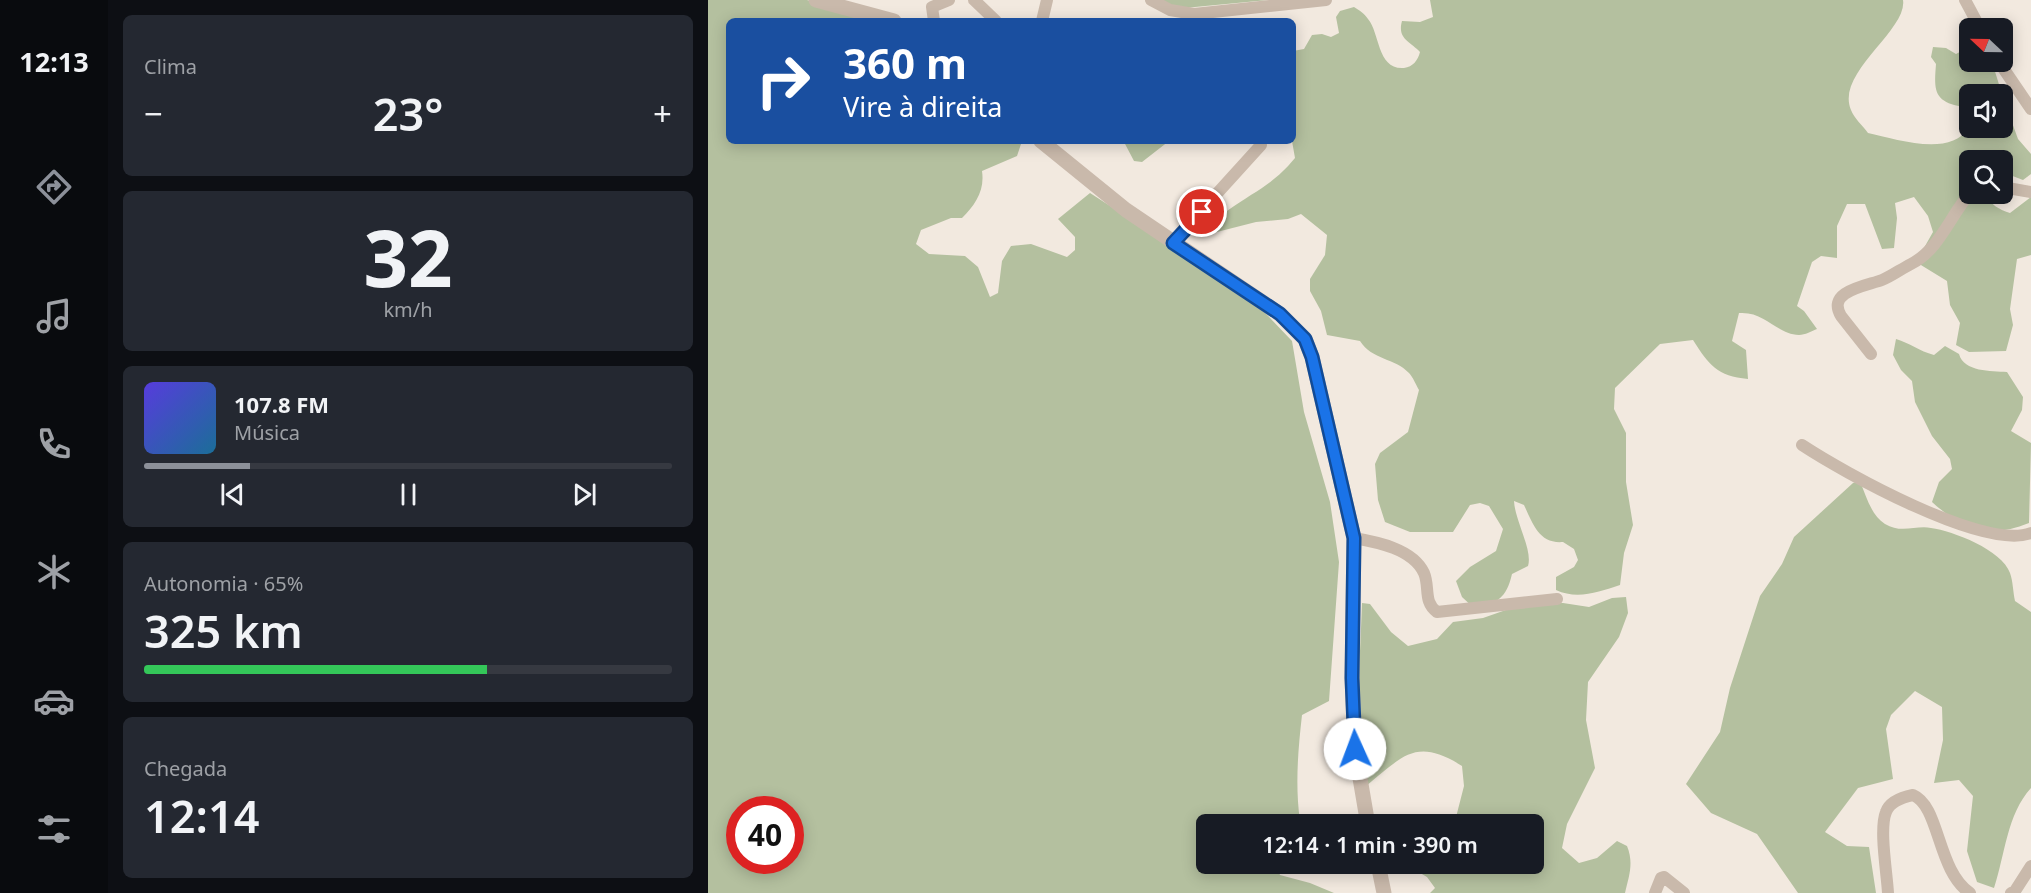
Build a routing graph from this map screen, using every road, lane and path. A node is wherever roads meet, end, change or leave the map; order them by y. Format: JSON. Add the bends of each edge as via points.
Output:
{"nodes":[{"id":1,"x":816,"y":0,"type":"edge"},
{"id":2,"x":949,"y":0,"type":"edge"},
{"id":3,"x":974,"y":0,"type":"edge"},
{"id":4,"x":1047,"y":0,"type":"edge"},
{"id":5,"x":1151,"y":0,"type":"edge"},
{"id":6,"x":1326,"y":0,"type":"edge"},
{"id":7,"x":1965,"y":0,"type":"edge"},
{"id":8,"x":932,"y":3,"type":"edge"},
{"id":9,"x":883,"y":18,"type":"edge"},
{"id":10,"x":934,"y":18,"type":"edge"},
{"id":11,"x":993,"y":18,"type":"edge"},
{"id":12,"x":1043,"y":18,"type":"edge"},
{"id":13,"x":1975,"y":18,"type":"edge"},
{"id":14,"x":2006,"y":72,"type":"edge"},
{"id":15,"x":2031,"y":109,"type":"edge"},
{"id":16,"x":1045,"y":144,"type":"edge"},
{"id":17,"x":1261,"y":145,"type":"dead end"},
{"id":18,"x":2013,"y":189,"type":"edge"},
{"id":19,"x":2031,"y":192,"type":"edge"},
{"id":20,"x":1962,"y":204,"type":"edge"},
{"id":21,"x":1173,"y":243,"type":"junction"},
{"id":22,"x":1871,"y":354,"type":"dead end"},
{"id":23,"x":1802,"y":445,"type":"dead end"},
{"id":24,"x":2031,"y":533,"type":"edge"},
{"id":25,"x":1354,"y":538,"type":"junction"},
{"id":26,"x":1557,"y":599,"type":"dead end"},
{"id":27,"x":1366,"y":814,"type":"edge"},
{"id":28,"x":2031,"y":866,"type":"edge"},
{"id":29,"x":1380,"y":874,"type":"edge"},
{"id":30,"x":1680,"y":889,"type":"edge"},
{"id":31,"x":1384,"y":893,"type":"edge"},
{"id":32,"x":1655,"y":893,"type":"edge"},
{"id":33,"x":1888,"y":893,"type":"edge"},
{"id":34,"x":1970,"y":893,"type":"edge"},
{"id":35,"x":2011,"y":893,"type":"edge"}],
"edges":[{"from":1,"to":9,"type":"street"},
{"from":2,"to":8,"type":"street"},
{"from":3,"to":11,"type":"street"},
{"from":4,"to":12,"type":"street"},
{"from":5,"to":6,"type":"street","via":[[1170,10],[1194,14]]},
{"from":7,"to":13,"type":"street"},
{"from":8,"to":10,"type":"street"},
{"from":14,"to":15,"type":"street"},
{"from":16,"to":21,"type":"street"},
{"from":17,"to":21,"type":"street"},
{"from":18,"to":19,"type":"street"},
{"from":20,"to":22,"type":"street","via":[[1919,260],[1882,280],[1843,294],[1838,310]]},
{"from":21,"to":25,"type":"street","via":[[1280,314],[1305,339]]},
{"from":23,"to":24,"type":"street","via":[[1847,474],[1906,503],[1967,526],[2024,536]]},
{"from":25,"to":26,"type":"street","via":[[1399,551],[1413,561],[1424,573],[1429,604],[1437,612]]},
{"from":25,"to":27,"type":"street","via":[[1355,749]]},
{"from":28,"to":35,"type":"street"},
{"from":29,"to":31,"type":"street"},
{"from":30,"to":32,"type":"street","via":[[1661,878]]},
{"from":33,"to":34,"type":"street","via":[[1886,812],[1892,804],[1913,795],[1928,807],[1941,852]]}]}
